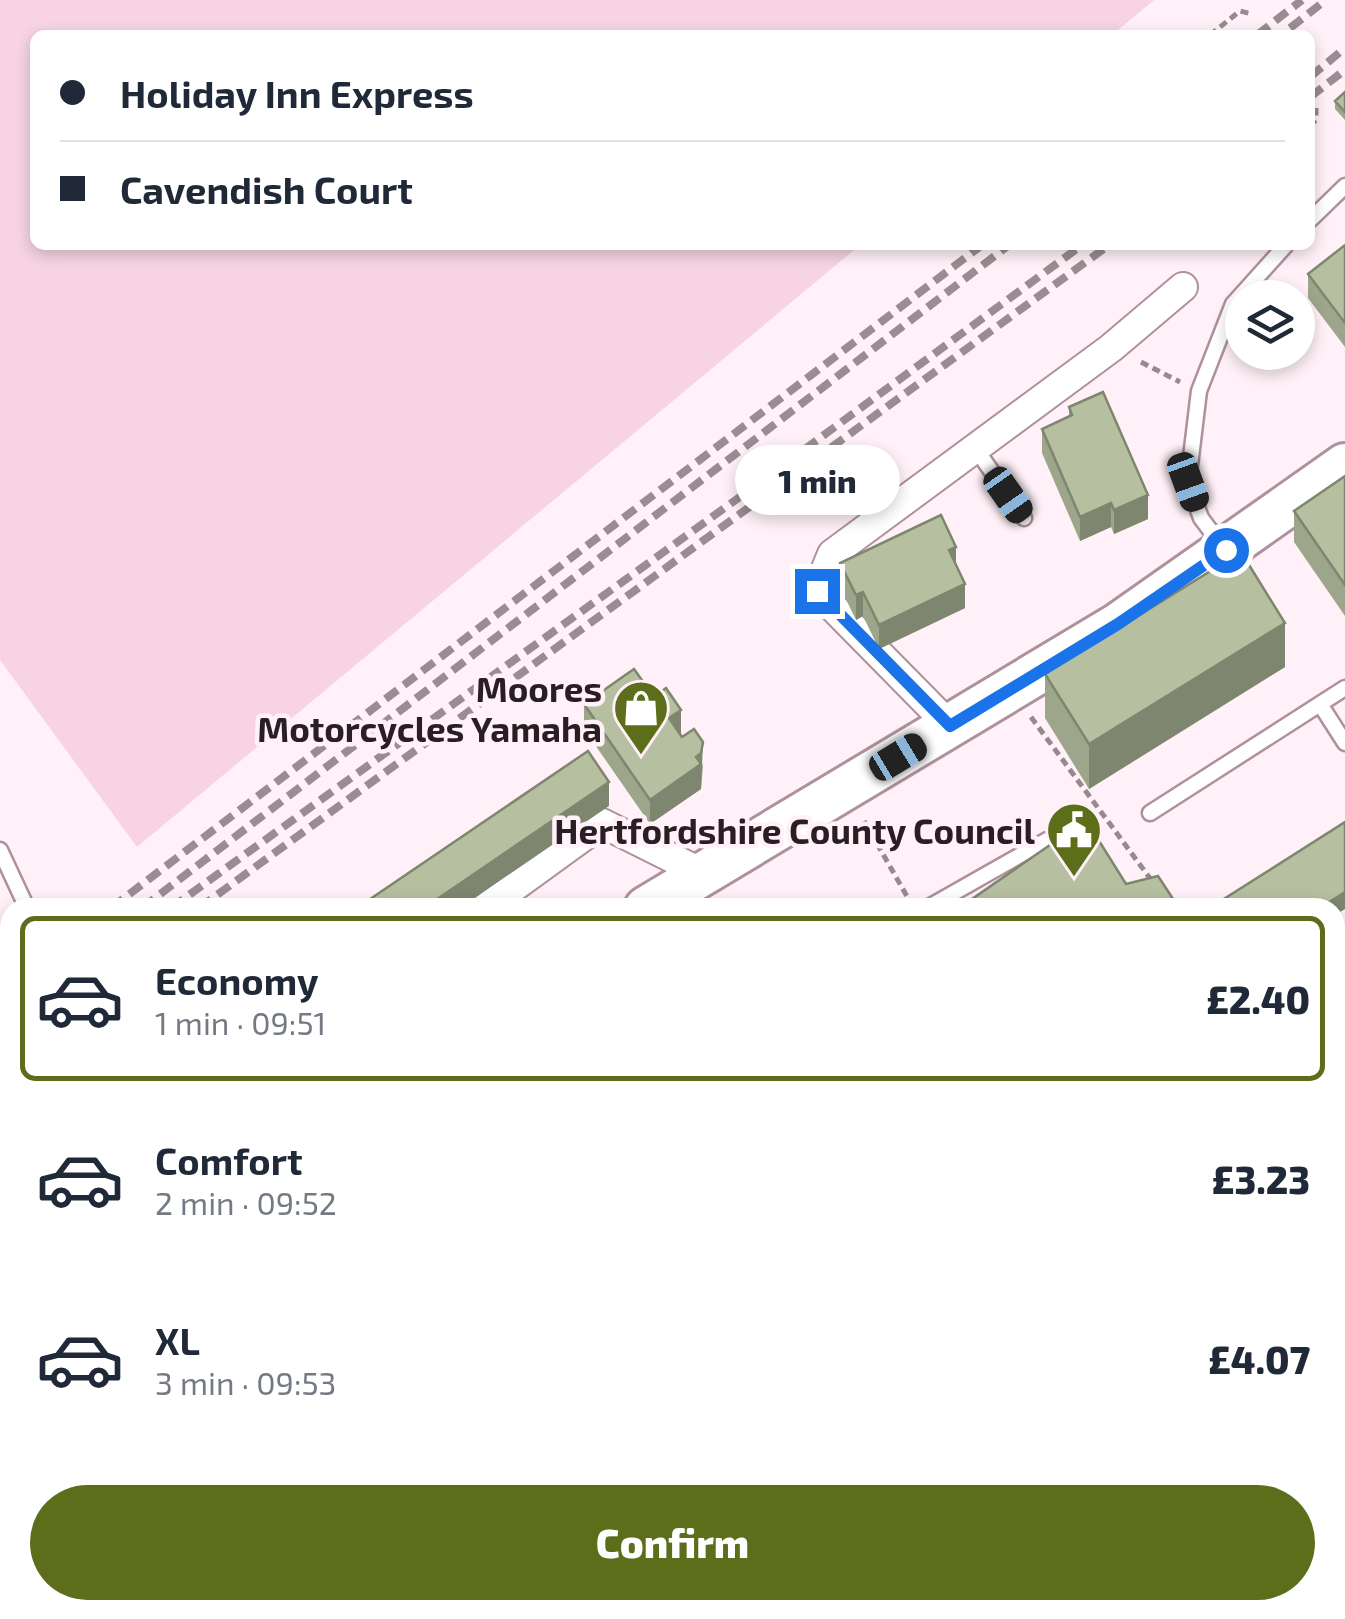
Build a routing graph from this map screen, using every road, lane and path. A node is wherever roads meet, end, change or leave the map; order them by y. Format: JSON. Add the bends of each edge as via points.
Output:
{"nodes":[{"id":1,"x":1252,"y":14,"type":"dead end"},
{"id":2,"x":1216,"y":30,"type":"edge"},
{"id":3,"x":1316,"y":108,"type":"dead end"},
{"id":4,"x":1315,"y":121,"type":"edge"},
{"id":5,"x":1345,"y":186,"type":"edge"},
{"id":6,"x":1315,"y":215,"type":"edge"},
{"id":7,"x":1282,"y":250,"type":"edge"},
{"id":8,"x":1184,"y":287,"type":"dead end"},
{"id":9,"x":1111,"y":348,"type":"junction"},
{"id":10,"x":1199,"y":391,"type":"junction"},
{"id":11,"x":976,"y":449,"type":"junction"},
{"id":12,"x":1345,"y":464,"type":"edge"},
{"id":13,"x":1024,"y":518,"type":"dead end"},
{"id":14,"x":1226,"y":550,"type":"junction"},
{"id":15,"x":1010,"y":688,"type":"junction"},
{"id":16,"x":1345,"y":688,"type":"edge"},
{"id":17,"x":1320,"y":704,"type":"junction"},
{"id":18,"x":950,"y":726,"type":"junction"},
{"id":19,"x":1345,"y":743,"type":"edge"},
{"id":20,"x":845,"y":788,"type":"junction"},
{"id":21,"x":1150,"y":813,"type":"dead end"},
{"id":22,"x":1083,"y":842,"type":"edge"},
{"id":23,"x":0,"y":850,"type":"edge"},
{"id":24,"x":702,"y":873,"type":"junction"},
{"id":25,"x":1160,"y":892,"type":"edge"},
{"id":26,"x":22,"y":898,"type":"edge"},
{"id":27,"x":499,"y":898,"type":"edge"},
{"id":28,"x":662,"y":898,"type":"edge"},
{"id":29,"x":907,"y":898,"type":"edge"},
{"id":30,"x":945,"y":898,"type":"edge"}],
"edges":[{"from":1,"to":2,"type":"path","via":[[1240,10]]},
{"from":3,"to":4,"type":"path"},
{"from":5,"to":6,"type":"lane"},
{"from":7,"to":10,"type":"lane","via":[[1233,304]]},
{"from":8,"to":9,"type":"street"},
{"from":9,"to":10,"type":"path"},
{"from":9,"to":11,"type":"street"},
{"from":10,"to":14,"type":"lane","via":[[1188,482],[1202,518]]},
{"from":11,"to":13,"type":"lane"},
{"from":11,"to":18,"type":"street","via":[[832,554],[817,591]]},
{"from":12,"to":14,"type":"main road"},
{"from":14,"to":15,"type":"main road"},
{"from":15,"to":18,"type":"main road"},
{"from":15,"to":25,"type":"path"},
{"from":16,"to":17,"type":"lane"},
{"from":17,"to":19,"type":"lane"},
{"from":17,"to":21,"type":"lane"},
{"from":18,"to":20,"type":"main road"},
{"from":20,"to":24,"type":"main road"},
{"from":20,"to":29,"type":"path"},
{"from":22,"to":30,"type":"lane","via":[[1048,840]]},
{"from":23,"to":26,"type":"lane"},
{"from":24,"to":27,"type":"street","via":[[602,823]]},
{"from":24,"to":28,"type":"main road"}]}
